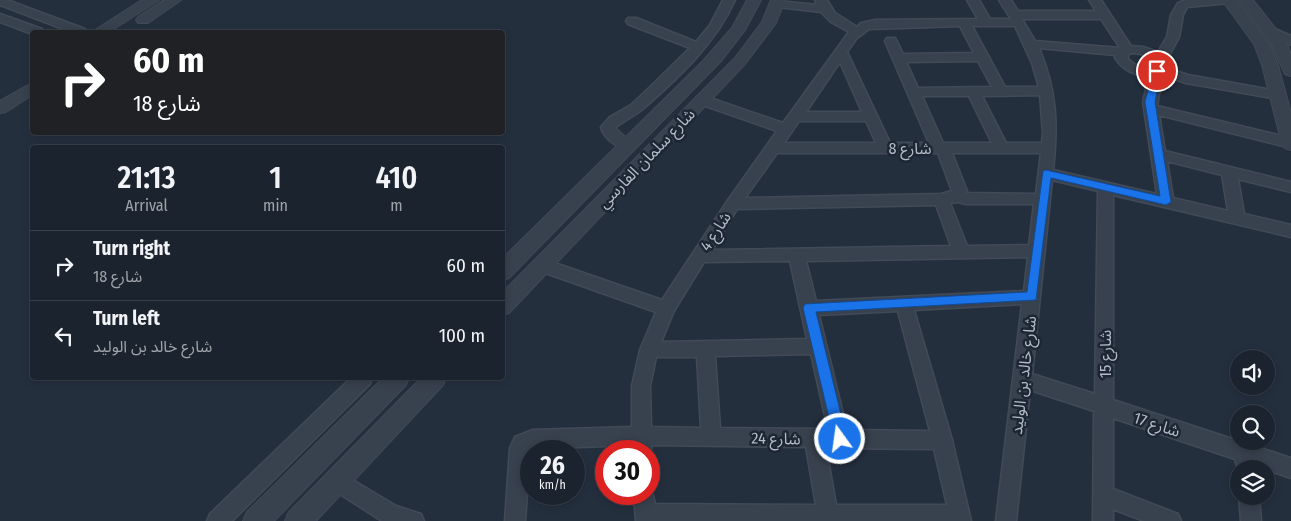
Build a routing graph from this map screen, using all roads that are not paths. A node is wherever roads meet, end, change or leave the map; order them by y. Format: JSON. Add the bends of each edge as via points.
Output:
{"nodes":[{"id":1,"x":24,"y":0,"type":"edge"},
{"id":2,"x":152,"y":0,"type":"edge"},
{"id":3,"x":174,"y":0,"type":"edge"},
{"id":4,"x":729,"y":0,"type":"edge"},
{"id":5,"x":754,"y":0,"type":"edge"},
{"id":6,"x":973,"y":0,"type":"edge"},
{"id":7,"x":1005,"y":0,"type":"edge"},
{"id":8,"x":1095,"y":0,"type":"edge"},
{"id":9,"x":1172,"y":0,"type":"edge"},
{"id":10,"x":1210,"y":0,"type":"edge"},
{"id":11,"x":1229,"y":0,"type":"edge"},
{"id":12,"x":1246,"y":0,"type":"edge"},
{"id":13,"x":778,"y":2,"type":"edge"},
{"id":14,"x":822,"y":4,"type":"edge"},
{"id":15,"x":4,"y":5,"type":"edge"},
{"id":16,"x":1105,"y":15,"type":"junction"},
{"id":17,"x":1177,"y":15,"type":"junction"},
{"id":18,"x":0,"y":18,"type":"edge"},
{"id":19,"x":1017,"y":18,"type":"junction"},
{"id":20,"x":632,"y":22,"type":"dead end"},
{"id":21,"x":964,"y":23,"type":"junction"},
{"id":22,"x":986,"y":23,"type":"junction"},
{"id":23,"x":33,"y":30,"type":"edge"},
{"id":24,"x":75,"y":30,"type":"edge"},
{"id":25,"x":102,"y":30,"type":"edge"},
{"id":26,"x":125,"y":30,"type":"edge"},
{"id":27,"x":1270,"y":31,"type":"junction"},
{"id":28,"x":855,"y":33,"type":"junction"},
{"id":29,"x":1173,"y":37,"type":"junction"},
{"id":30,"x":891,"y":40,"type":"dead end"},
{"id":31,"x":1291,"y":41,"type":"edge"},
{"id":32,"x":1032,"y":44,"type":"junction"},
{"id":33,"x":698,"y":47,"type":"junction"},
{"id":34,"x":1129,"y":50,"type":"junction"},
{"id":35,"x":841,"y":51,"type":"junction"},
{"id":36,"x":982,"y":57,"type":"junction"},
{"id":37,"x":899,"y":58,"type":"junction"},
{"id":38,"x":1289,"y":61,"type":"edge"},
{"id":39,"x":1131,"y":67,"type":"junction"},
{"id":40,"x":1159,"y":67,"type":"junction"},
{"id":41,"x":30,"y":74,"type":"edge"},
{"id":42,"x":30,"y":89,"type":"edge"},
{"id":43,"x":973,"y":91,"type":"junction"},
{"id":44,"x":1001,"y":91,"type":"junction"},
{"id":45,"x":1047,"y":91,"type":"junction"},
{"id":46,"x":914,"y":92,"type":"junction"},
{"id":47,"x":0,"y":93,"type":"edge"},
{"id":48,"x":1278,"y":95,"type":"junction"},
{"id":49,"x":702,"y":100,"type":"junction"},
{"id":50,"x":1150,"y":105,"type":"junction"},
{"id":51,"x":0,"y":108,"type":"edge"},
{"id":52,"x":871,"y":117,"type":"junction"},
{"id":53,"x":790,"y":122,"type":"junction"},
{"id":54,"x":1289,"y":128,"type":"edge"},
{"id":55,"x":1291,"y":144,"type":"edge"},
{"id":56,"x":628,"y":146,"type":"junction"},
{"id":57,"x":771,"y":148,"type":"junction"},
{"id":58,"x":885,"y":148,"type":"junction"},
{"id":59,"x":940,"y":148,"type":"junction"},
{"id":60,"x":1001,"y":148,"type":"junction"},
{"id":61,"x":1049,"y":148,"type":"junction"},
{"id":62,"x":1158,"y":154,"type":"junction"},
{"id":63,"x":1229,"y":172,"type":"junction"},
{"id":64,"x":1046,"y":174,"type":"junction"},
{"id":65,"x":1106,"y":187,"type":"junction"},
{"id":66,"x":1291,"y":187,"type":"edge"},
{"id":67,"x":958,"y":196,"type":"junction"},
{"id":68,"x":941,"y":200,"type":"junction"},
{"id":69,"x":1043,"y":200,"type":"junction"},
{"id":70,"x":1166,"y":202,"type":"junction"},
{"id":71,"x":733,"y":204,"type":"junction"},
{"id":72,"x":1237,"y":218,"type":"junction"},
{"id":73,"x":1291,"y":231,"type":"edge"},
{"id":74,"x":961,"y":250,"type":"junction"},
{"id":75,"x":1037,"y":251,"type":"junction"},
{"id":76,"x":796,"y":254,"type":"junction"},
{"id":77,"x":699,"y":256,"type":"junction"},
{"id":78,"x":543,"y":265,"type":"junction"},
{"id":79,"x":505,"y":269,"type":"edge"},
{"id":80,"x":1032,"y":297,"type":"junction"},
{"id":81,"x":904,"y":303,"type":"junction"},
{"id":82,"x":505,"y":304,"type":"edge"},
{"id":83,"x":666,"y":308,"type":"junction"},
{"id":84,"x":809,"y":308,"type":"junction"},
{"id":85,"x":818,"y":346,"type":"junction"},
{"id":86,"x":705,"y":348,"type":"junction"},
{"id":87,"x":649,"y":350,"type":"junction"},
{"id":88,"x":1023,"y":379,"type":"junction"},
{"id":89,"x":361,"y":380,"type":"edge"},
{"id":90,"x":396,"y":380,"type":"edge"},
{"id":91,"x":433,"y":380,"type":"edge"},
{"id":92,"x":1104,"y":406,"type":"junction"},
{"id":93,"x":711,"y":437,"type":"junction"},
{"id":94,"x":814,"y":438,"type":"junction"},
{"id":95,"x":840,"y":439,"type":"junction"},
{"id":96,"x":641,"y":440,"type":"edge"},
{"id":97,"x":942,"y":440,"type":"junction"},
{"id":98,"x":595,"y":442,"type":"edge"},
{"id":99,"x":660,"y":442,"type":"edge"},
{"id":100,"x":1242,"y":460,"type":"edge"},
{"id":101,"x":1275,"y":466,"type":"edge"},
{"id":102,"x":1291,"y":468,"type":"edge"},
{"id":103,"x":336,"y":480,"type":"junction"},
{"id":104,"x":1103,"y":495,"type":"junction"},
{"id":105,"x":1250,"y":505,"type":"edge"},
{"id":106,"x":646,"y":509,"type":"edge"},
{"id":107,"x":828,"y":518,"type":"edge"},
{"id":108,"x":961,"y":519,"type":"edge"},
{"id":109,"x":217,"y":521,"type":"edge"},
{"id":110,"x":256,"y":521,"type":"edge"},
{"id":111,"x":298,"y":521,"type":"edge"},
{"id":112,"x":414,"y":521,"type":"edge"},
{"id":113,"x":515,"y":521,"type":"edge"},
{"id":114,"x":1006,"y":521,"type":"edge"},
{"id":115,"x":1103,"y":521,"type":"edge"},
{"id":116,"x":1171,"y":521,"type":"edge"},
{"id":117,"x":1251,"y":521,"type":"edge"}],
"edges":[{"from":1,"to":15,"type":"street"},
{"from":2,"to":25,"type":"street"},
{"from":3,"to":26,"type":"street"},
{"from":4,"to":33,"type":"street","via":[[715,27]]},
{"from":5,"to":56,"type":"street","name":"شارع سلمان الفارسي","via":[[742,24],[724,48]]},
{"from":6,"to":22,"type":"street"},
{"from":7,"to":19,"type":"street","name":"شارع خالد بن الوليد"},
{"from":8,"to":16,"type":"street"},
{"from":9,"to":17,"type":"street"},
{"from":10,"to":11,"type":"street"},
{"from":10,"to":17,"type":"street","via":[[1186,3]]},
{"from":11,"to":48,"type":"street","via":[[1260,44]]},
{"from":12,"to":27,"type":"street"},
{"from":13,"to":14,"type":"street"},
{"from":13,"to":49,"type":"street","name":"شارع سلمان الفارسي","via":[[756,42]]},
{"from":14,"to":28,"type":"street","via":[[831,17]]},
{"from":15,"to":24,"type":"street"},
{"from":16,"to":19,"type":"street"},
{"from":16,"to":34,"type":"street"},
{"from":17,"to":29,"type":"street"},
{"from":18,"to":23,"type":"street"},
{"from":19,"to":22,"type":"street"},
{"from":19,"to":32,"type":"street","name":"شارع خالد بن الوليد"},
{"from":20,"to":33,"type":"street"},
{"from":21,"to":22,"type":"street"},
{"from":21,"to":28,"type":"street","via":[[875,24]]},
{"from":21,"to":36,"type":"street"},
{"from":27,"to":31,"type":"street"},
{"from":27,"to":38,"type":"street"},
{"from":28,"to":35,"type":"street","name":"شارع 4"},
{"from":29,"to":34,"type":"street"},
{"from":29,"to":40,"type":"street"},
{"from":30,"to":37,"type":"street"},
{"from":32,"to":34,"type":"street"},
{"from":32,"to":45,"type":"street","name":"شارع خالد بن الوليد"},
{"from":33,"to":56,"type":"street","via":[[639,105],[608,127],[609,132]]},
{"from":34,"to":39,"type":"street","via":[[1121,58]]},
{"from":34,"to":40,"type":"street","via":[[1151,54]]},
{"from":35,"to":52,"type":"street"},
{"from":35,"to":53,"type":"street","name":"شارع 4"},
{"from":36,"to":37,"type":"street"},
{"from":36,"to":44,"type":"street"},
{"from":37,"to":46,"type":"street"},
{"from":39,"to":40,"type":"street","via":[[1142,71]]},
{"from":39,"to":50,"type":"street"},
{"from":40,"to":48,"type":"street","via":[[1186,80]]},
{"from":40,"to":50,"type":"street"},
{"from":41,"to":47,"type":"street"},
{"from":42,"to":51,"type":"street"},
{"from":43,"to":44,"type":"street"},
{"from":43,"to":46,"type":"street"},
{"from":43,"to":60,"type":"street"},
{"from":44,"to":45,"type":"street"},
{"from":45,"to":61,"type":"street","name":"شارع خالد بن الوليد"},
{"from":46,"to":59,"type":"street"},
{"from":48,"to":54,"type":"street"},
{"from":49,"to":53,"type":"street"},
{"from":49,"to":78,"type":"street","name":"شارع سلمان الفارسي"},
{"from":50,"to":55,"type":"street"},
{"from":50,"to":62,"type":"street"},
{"from":52,"to":53,"type":"street"},
{"from":52,"to":58,"type":"street"},
{"from":53,"to":57,"type":"street","name":"شارع 4"},
{"from":54,"to":55,"type":"street"},
{"from":56,"to":79,"type":"street","name":"شارع سلمان الفارسي"},
{"from":57,"to":58,"type":"street","name":"شارع 8"},
{"from":57,"to":71,"type":"street","name":"شارع 4"},
{"from":58,"to":59,"type":"street","name":"شارع 8"},
{"from":59,"to":60,"type":"street","name":"شارع 8"},
{"from":59,"to":67,"type":"street","via":[[960,191]]},
{"from":60,"to":61,"type":"street","name":"شارع 8"},
{"from":61,"to":64,"type":"street","name":"شارع خالد بن الوليد"},
{"from":62,"to":63,"type":"street"},
{"from":62,"to":70,"type":"street"},
{"from":63,"to":66,"type":"street"},
{"from":63,"to":72,"type":"street"},
{"from":64,"to":65,"type":"street"},
{"from":64,"to":69,"type":"street","name":"شارع خالد بن الوليد"},
{"from":65,"to":70,"type":"street"},
{"from":65,"to":92,"type":"street","name":"شارع 15"},
{"from":67,"to":68,"type":"street"},
{"from":67,"to":69,"type":"street","via":[[966,199]]},
{"from":68,"to":71,"type":"street"},
{"from":68,"to":74,"type":"street"},
{"from":69,"to":75,"type":"street","name":"شارع خالد بن الوليد"},
{"from":70,"to":72,"type":"street"},
{"from":71,"to":77,"type":"street","name":"شارع 4"},
{"from":72,"to":73,"type":"street"},
{"from":74,"to":75,"type":"street"},
{"from":74,"to":76,"type":"street"},
{"from":75,"to":80,"type":"street","name":"شارع خالد بن الوليد"},
{"from":76,"to":77,"type":"street"},
{"from":76,"to":84,"type":"street"},
{"from":77,"to":83,"type":"street","name":"شارع 4"},
{"from":78,"to":82,"type":"street","name":"شارع سلمان الفارسي"},
{"from":78,"to":83,"type":"street"},
{"from":80,"to":81,"type":"street"},
{"from":80,"to":88,"type":"street","name":"شارع خالد بن الوليد"},
{"from":81,"to":84,"type":"street"},
{"from":81,"to":97,"type":"street"},
{"from":83,"to":87,"type":"street","name":"شارع 4"},
{"from":84,"to":85,"type":"street"},
{"from":85,"to":86,"type":"street"},
{"from":85,"to":95,"type":"street"},
{"from":86,"to":87,"type":"street"},
{"from":86,"to":93,"type":"street"},
{"from":87,"to":96,"type":"street","name":"شارع 4","via":[[641,386]]},
{"from":88,"to":92,"type":"street","name":"شارع 17"},
{"from":88,"to":114,"type":"street","name":"شارع خالد بن الوليد"},
{"from":89,"to":109,"type":"street"},
{"from":90,"to":110,"type":"street"},
{"from":91,"to":103,"type":"street"},
{"from":92,"to":100,"type":"street","name":"شارع 17"},
{"from":92,"to":104,"type":"street","name":"شارع 15"},
{"from":93,"to":94,"type":"street","name":"شارع 24"},
{"from":93,"to":99,"type":"street","name":"شارع 24"},
{"from":94,"to":95,"type":"street","name":"شارع 24"},
{"from":94,"to":107,"type":"street"},
{"from":95,"to":97,"type":"street","name":"شارع 24"},
{"from":97,"to":108,"type":"street"},
{"from":98,"to":113,"type":"street","name":"شارع 24","via":[[533,439],[522,443]]},
{"from":101,"to":102,"type":"street","name":"شارع 17"},
{"from":103,"to":111,"type":"street"},
{"from":103,"to":112,"type":"street","via":[[392,515]]},
{"from":104,"to":115,"type":"street","name":"شارع 15"},
{"from":104,"to":116,"type":"street"},
{"from":105,"to":117,"type":"street"},
{"from":106,"to":107,"type":"street"},
{"from":107,"to":108,"type":"street"}]}
